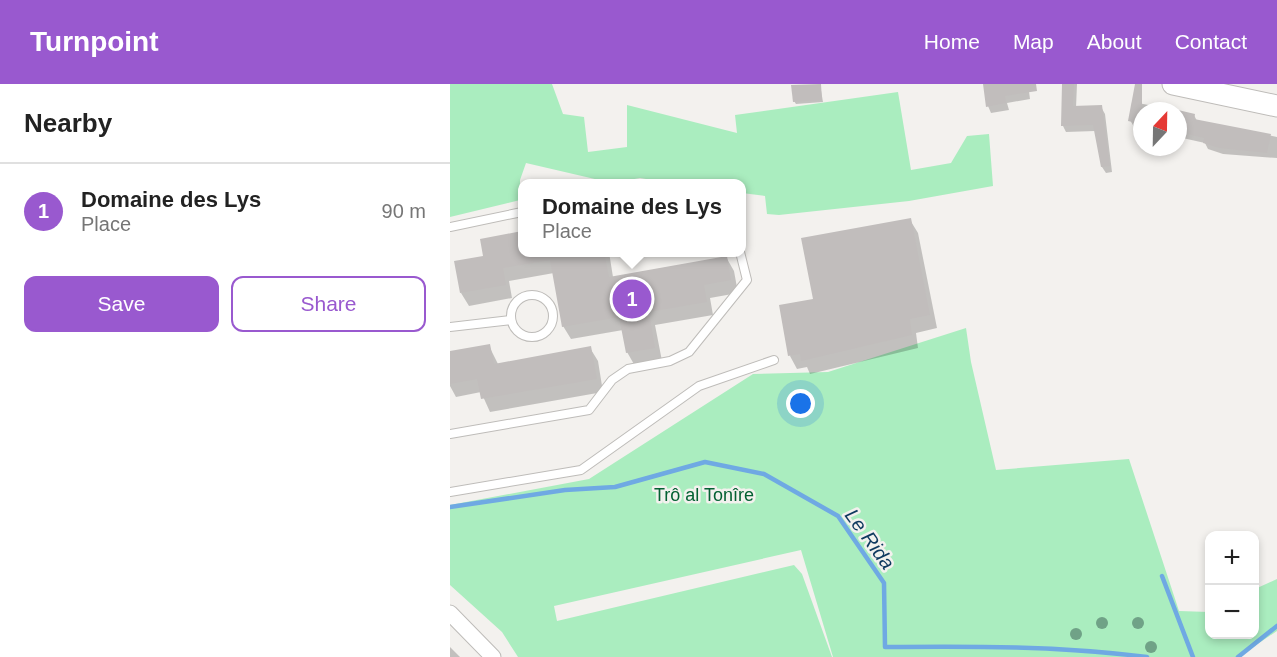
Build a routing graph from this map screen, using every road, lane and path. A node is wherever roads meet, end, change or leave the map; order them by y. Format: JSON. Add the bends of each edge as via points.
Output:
{"nodes":[{"id":1,"x":1173,"y":84,"type":"edge"},
{"id":2,"x":1269,"y":104,"type":"edge"},
{"id":3,"x":518,"y":213,"type":"edge"},
{"id":4,"x":450,"y":227,"type":"edge"},
{"id":5,"x":741,"y":257,"type":"edge"},
{"id":6,"x":510,"y":320,"type":"junction"},
{"id":7,"x":450,"y":327,"type":"edge"},
{"id":8,"x":774,"y":360,"type":"dead end"},
{"id":9,"x":450,"y":434,"type":"edge"},
{"id":10,"x":450,"y":492,"type":"edge"},
{"id":11,"x":450,"y":613,"type":"edge"},
{"id":12,"x":493,"y":657,"type":"edge"}],
"edges":[{"from":1,"to":2,"type":"street"},
{"from":3,"to":4,"type":"lane"},
{"from":5,"to":9,"type":"lane","via":[[747,280],[689,352],[670,361],[628,369],[612,380],[589,410]]},
{"from":6,"to":6,"type":"lane","via":[[521,335],[533,338],[551,327],[554,314],[542,297],[528,295],[512,307]]},
{"from":6,"to":7,"type":"lane"},
{"from":8,"to":10,"type":"lane","via":[[699,386],[581,470]]},
{"from":11,"to":12,"type":"street"}]}
